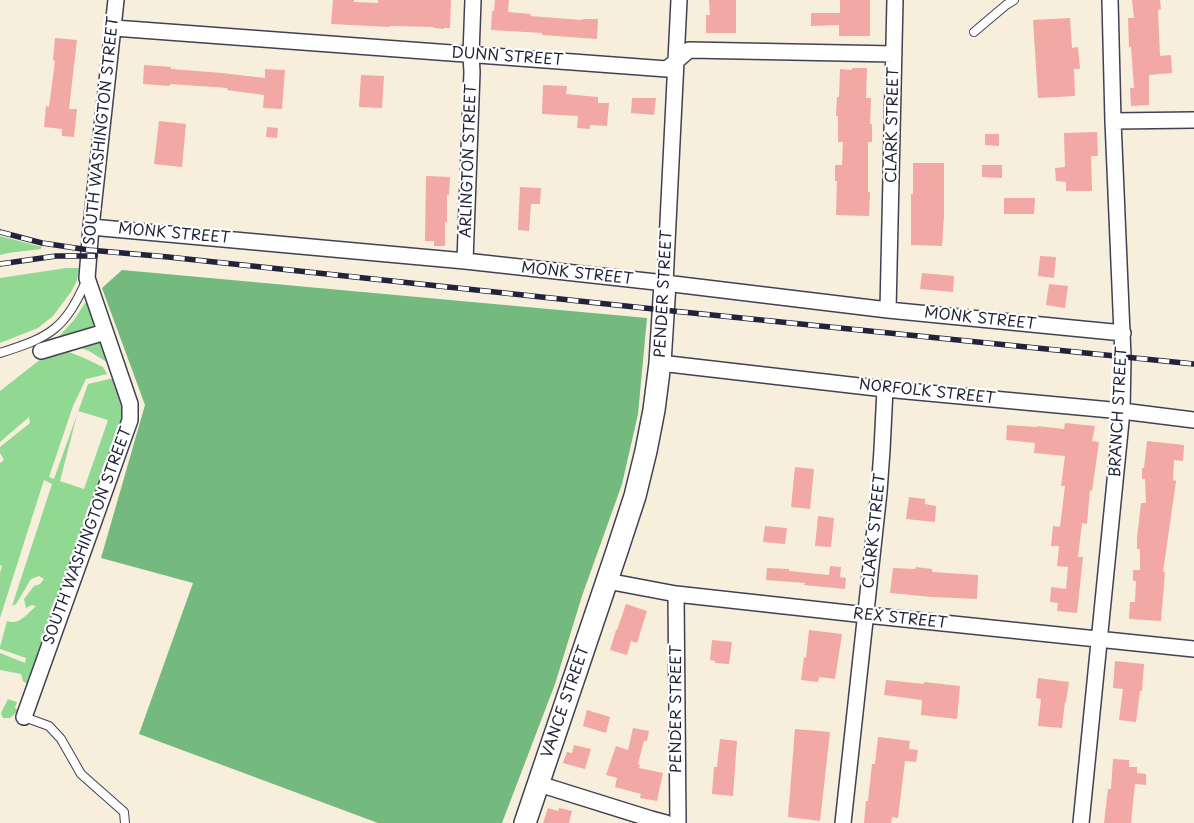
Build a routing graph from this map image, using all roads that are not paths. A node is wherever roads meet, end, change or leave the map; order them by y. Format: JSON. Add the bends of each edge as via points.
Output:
{"nodes":[{"id":1,"x":116,"y":0,"type":"edge"},
{"id":2,"x":473,"y":0,"type":"edge"},
{"id":3,"x":679,"y":0,"type":"edge"},
{"id":4,"x":895,"y":0,"type":"edge"},
{"id":5,"x":1014,"y":0,"type":"edge"},
{"id":6,"x":1110,"y":0,"type":"edge"},
{"id":7,"x":114,"y":28,"type":"junction"},
{"id":8,"x":974,"y":32,"type":"dead end"},
{"id":9,"x":894,"y":54,"type":"junction"},
{"id":10,"x":471,"y":55,"type":"junction"},
{"id":11,"x":676,"y":61,"type":"junction"},
{"id":12,"x":1194,"y":120,"type":"edge"},
{"id":13,"x":1113,"y":121,"type":"junction"},
{"id":14,"x":91,"y":227,"type":"junction"},
{"id":15,"x":465,"y":261,"type":"junction"},
{"id":16,"x":87,"y":278,"type":"junction"},
{"id":17,"x":665,"y":283,"type":"junction"},
{"id":18,"x":888,"y":310,"type":"junction"},
{"id":19,"x":105,"y":332,"type":"junction"},
{"id":20,"x":1123,"y":333,"type":"junction"},
{"id":21,"x":41,"y":350,"type":"dead end"},
{"id":22,"x":0,"y":353,"type":"edge"},
{"id":23,"x":660,"y":363,"type":"junction"},
{"id":24,"x":885,"y":389,"type":"junction"},
{"id":25,"x":1122,"y":412,"type":"junction"},
{"id":26,"x":1194,"y":420,"type":"edge"},
{"id":27,"x":607,"y":581,"type":"junction"},
{"id":28,"x":676,"y":594,"type":"junction"},
{"id":29,"x":866,"y":615,"type":"junction"},
{"id":30,"x":1100,"y":639,"type":"junction"},
{"id":31,"x":1194,"y":649,"type":"edge"},
{"id":32,"x":24,"y":716,"type":"joint"},
{"id":33,"x":538,"y":784,"type":"junction"},
{"id":34,"x":125,"y":823,"type":"edge"},
{"id":35,"x":525,"y":823,"type":"edge"},
{"id":36,"x":666,"y":823,"type":"edge"},
{"id":37,"x":678,"y":823,"type":"edge"},
{"id":38,"x":843,"y":823,"type":"edge"},
{"id":39,"x":1081,"y":823,"type":"edge"}],
"edges":[{"from":1,"to":7,"type":"street","name":"SOUTH WASHINGTON STREET"},
{"from":2,"to":10,"type":"street","name":"ARLINGTON STREET"},
{"from":3,"to":11,"type":"street","name":"PENDER STREET"},
{"from":4,"to":9,"type":"street","name":"CLARK STREET"},
{"from":5,"to":8,"type":"lane"},
{"from":6,"to":13,"type":"street","name":"BRANCH STREET"},
{"from":7,"to":10,"type":"street","name":"DUNN STREET"},
{"from":7,"to":14,"type":"street","name":"SOUTH WASHINGTON STREET"},
{"from":9,"to":11,"type":"street","name":"DUNN STREET","via":[[690,50]]},
{"from":9,"to":18,"type":"street","name":"CLARK STREET"},
{"from":10,"to":11,"type":"street","name":"DUNN STREET","via":[[667,69]]},
{"from":10,"to":15,"type":"street","name":"ARLINGTON STREET"},
{"from":11,"to":17,"type":"street","name":"PENDER STREET"},
{"from":12,"to":13,"type":"street"},
{"from":13,"to":20,"type":"street","name":"BRANCH STREET"},
{"from":14,"to":15,"type":"street","name":"MONK STREET"},
{"from":14,"to":16,"type":"street","name":"SOUTH WASHINGTON STREET"},
{"from":15,"to":17,"type":"street","name":"MONK STREET"},
{"from":16,"to":19,"type":"street","name":"SOUTH WASHINGTON STREET"},
{"from":16,"to":22,"type":"lane","via":[[74,307],[56,328],[32,343]]},
{"from":17,"to":18,"type":"street","name":"MONK STREET"},
{"from":17,"to":23,"type":"street","name":"PENDER STREET"},
{"from":18,"to":20,"type":"street","name":"MONK STREET"},
{"from":19,"to":21,"type":"street"},
{"from":19,"to":32,"type":"street","name":"SOUTH WASHINGTON STREET","via":[[130,404],[130,420]]},
{"from":20,"to":25,"type":"street","name":"BRANCH STREET"},
{"from":23,"to":24,"type":"street","name":"NORFOLK STREET"},
{"from":23,"to":27,"type":"street","name":"PENDER STREET","via":[[646,451]]},
{"from":24,"to":25,"type":"street","name":"NORFOLK STREET"},
{"from":24,"to":29,"type":"street","name":"CLARK STREET"},
{"from":25,"to":26,"type":"street","name":"NORFOLK STREET"},
{"from":25,"to":30,"type":"street","name":"BRANCH STREET"},
{"from":27,"to":28,"type":"street","name":"REX STREET"},
{"from":27,"to":33,"type":"street","name":"VANCE STREET"},
{"from":28,"to":29,"type":"street","name":"REX STREET"},
{"from":28,"to":37,"type":"street","name":"PENDER STREET"},
{"from":29,"to":30,"type":"street","name":"REX STREET"},
{"from":29,"to":38,"type":"street","name":"CLARK STREET"},
{"from":30,"to":31,"type":"street","name":"REX STREET"},
{"from":30,"to":39,"type":"street","name":"BRANCH STREET"},
{"from":32,"to":34,"type":"lane","via":[[49,726],[61,739],[81,774],[124,812]]},
{"from":33,"to":35,"type":"street","name":"VANCE STREET"},
{"from":33,"to":36,"type":"street"}]}
